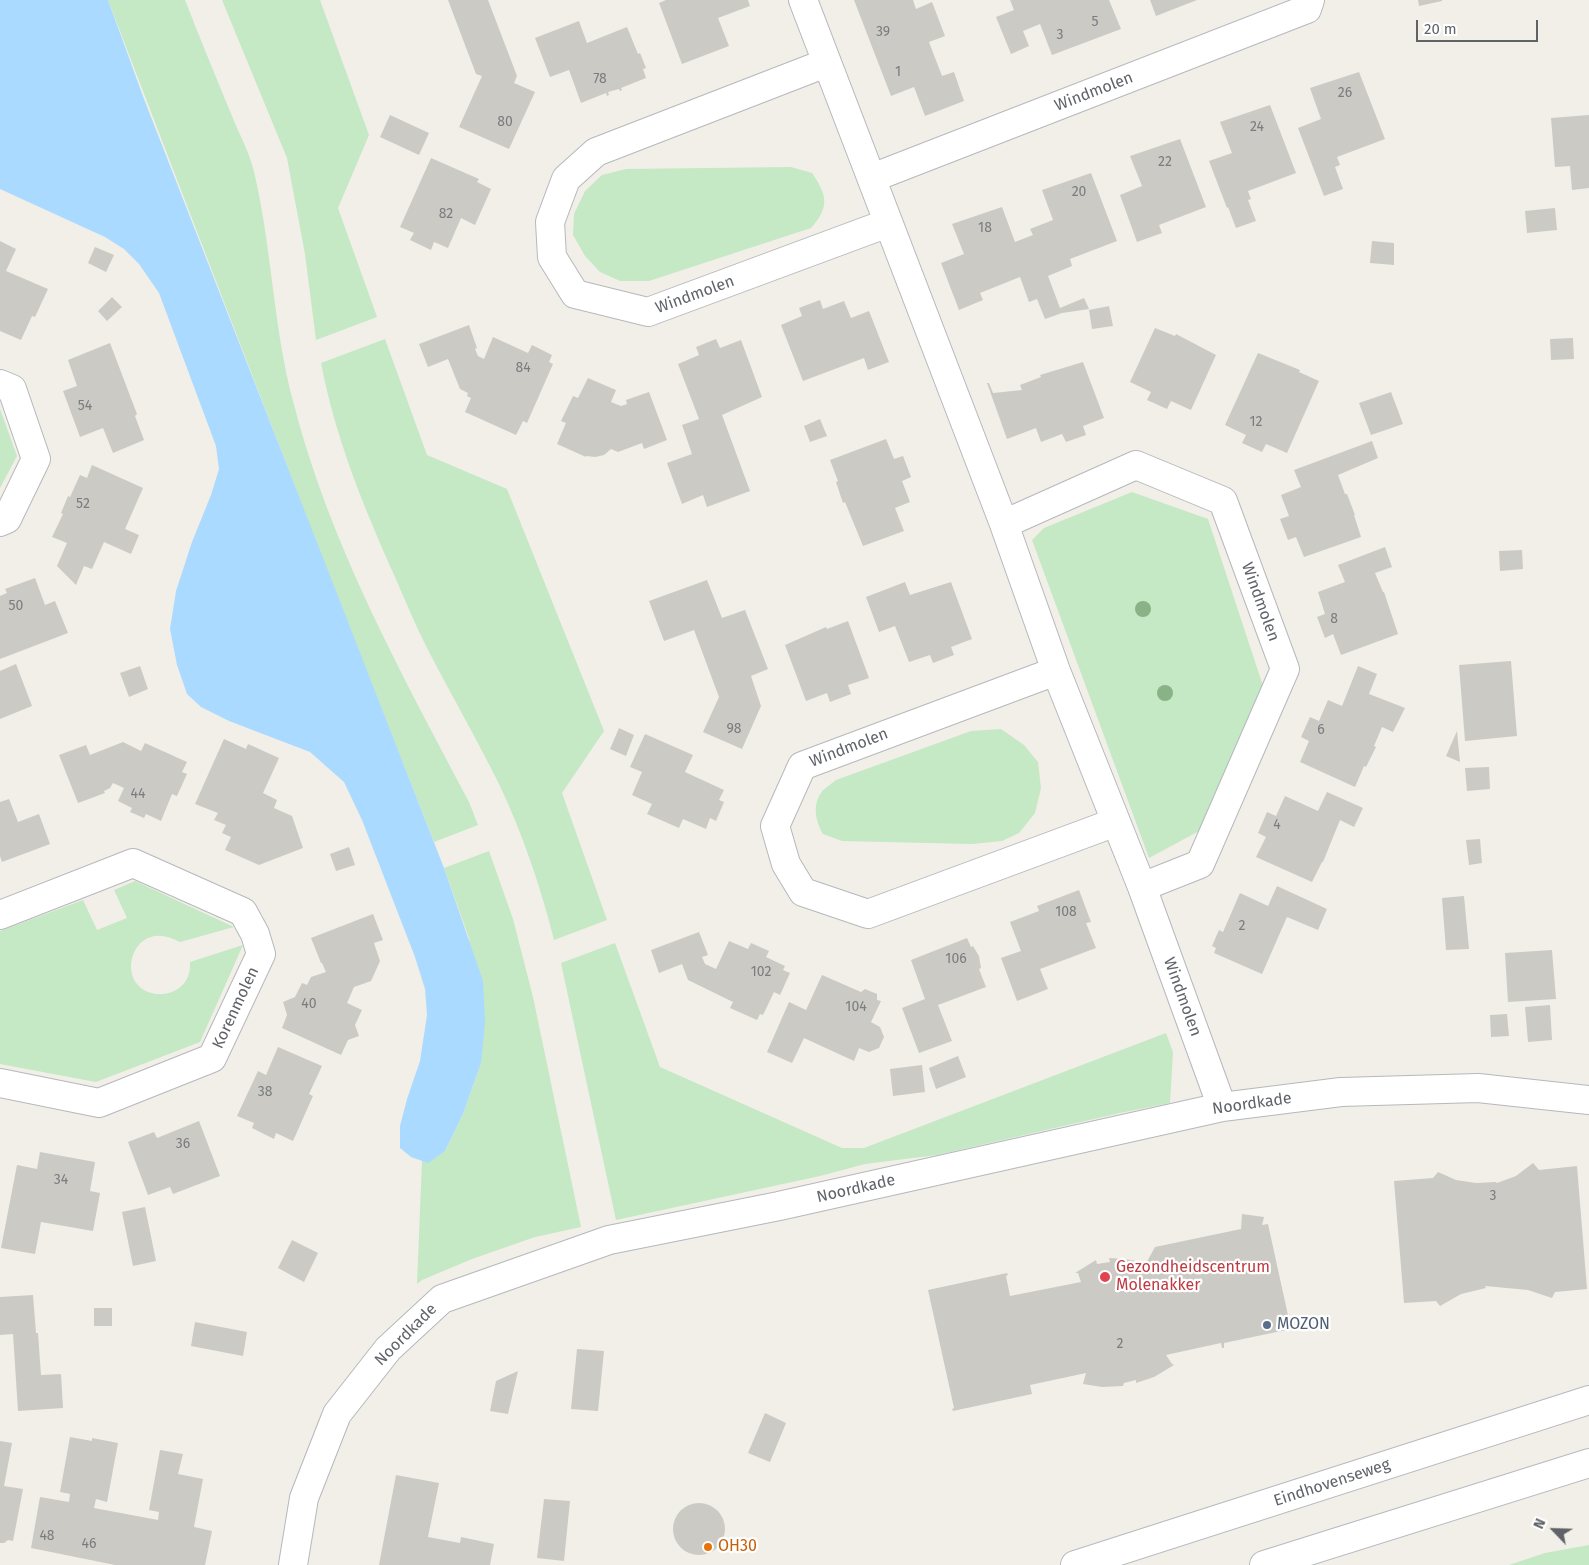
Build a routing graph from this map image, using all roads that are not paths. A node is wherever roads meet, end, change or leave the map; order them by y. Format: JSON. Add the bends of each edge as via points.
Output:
{"nodes":[{"id":1,"x":803,"y":0,"type":"edge"},
{"id":2,"x":1310,"y":0,"type":"edge"},
{"id":3,"x":826,"y":63,"type":"junction"},
{"id":4,"x":872,"y":178,"type":"junction"},
{"id":5,"x":888,"y":223,"type":"junction"},
{"id":6,"x":0,"y":384,"type":"edge"},
{"id":7,"x":0,"y":522,"type":"edge"},
{"id":8,"x":1004,"y":524,"type":"junction"},
{"id":9,"x":1056,"y":671,"type":"junction"},
{"id":10,"x":1116,"y":822,"type":"junction"},
{"id":11,"x":1142,"y":887,"type":"junction"},
{"id":12,"x":0,"y":915,"type":"edge"},
{"id":13,"x":0,"y":1083,"type":"edge"},
{"id":14,"x":1589,"y":1100,"type":"edge"},
{"id":15,"x":1222,"y":1107,"type":"junction"},
{"id":16,"x":1589,"y":1400,"type":"edge"},
{"id":17,"x":1589,"y":1463,"type":"edge"},
{"id":18,"x":293,"y":1565,"type":"edge"},
{"id":19,"x":1075,"y":1565,"type":"edge"},
{"id":20,"x":1264,"y":1565,"type":"edge"}],
"edges":[{"from":1,"to":3,"type":"street","name":"Windmolen"},
{"from":2,"to":4,"type":"street","name":"Windmolen","via":[[1307,9]]},
{"from":3,"to":4,"type":"street","name":"Windmolen"},
{"from":3,"to":5,"type":"street","name":"Windmolen","via":[[596,152],[566,179],[550,222],[552,257],[575,294],[648,312]]},
{"from":4,"to":5,"type":"street","name":"Windmolen"},
{"from":5,"to":8,"type":"street","name":"Windmolen"},
{"from":6,"to":7,"type":"street","via":[[12,389],[36,459],[7,519]]},
{"from":8,"to":9,"type":"street","name":"Windmolen"},
{"from":8,"to":11,"type":"street","name":"Windmolen","via":[[1136,465],[1223,501],[1285,669],[1200,864]]},
{"from":9,"to":10,"type":"street","name":"Windmolen"},
{"from":9,"to":10,"type":"street","name":"Windmolen","via":[[802,766],[776,826],[786,864],[803,892],[868,914]]},
{"from":10,"to":11,"type":"street","name":"Windmolen"},
{"from":11,"to":15,"type":"street","name":"Windmolen"},
{"from":12,"to":13,"type":"street","name":"Korenmolen","via":[[133,863],[243,912],[261,954],[212,1058],[99,1103]]},
{"from":14,"to":15,"type":"street","name":"Noordkade","via":[[1478,1088],[1341,1092]]},
{"from":15,"to":18,"type":"street","name":"Noordkade","via":[[778,1206],[609,1240],[442,1299],[388,1348],[337,1414],[304,1498]]},
{"from":16,"to":19,"type":"street","name":"Eindhovenseweg"},
{"from":17,"to":20,"type":"street"}]}
